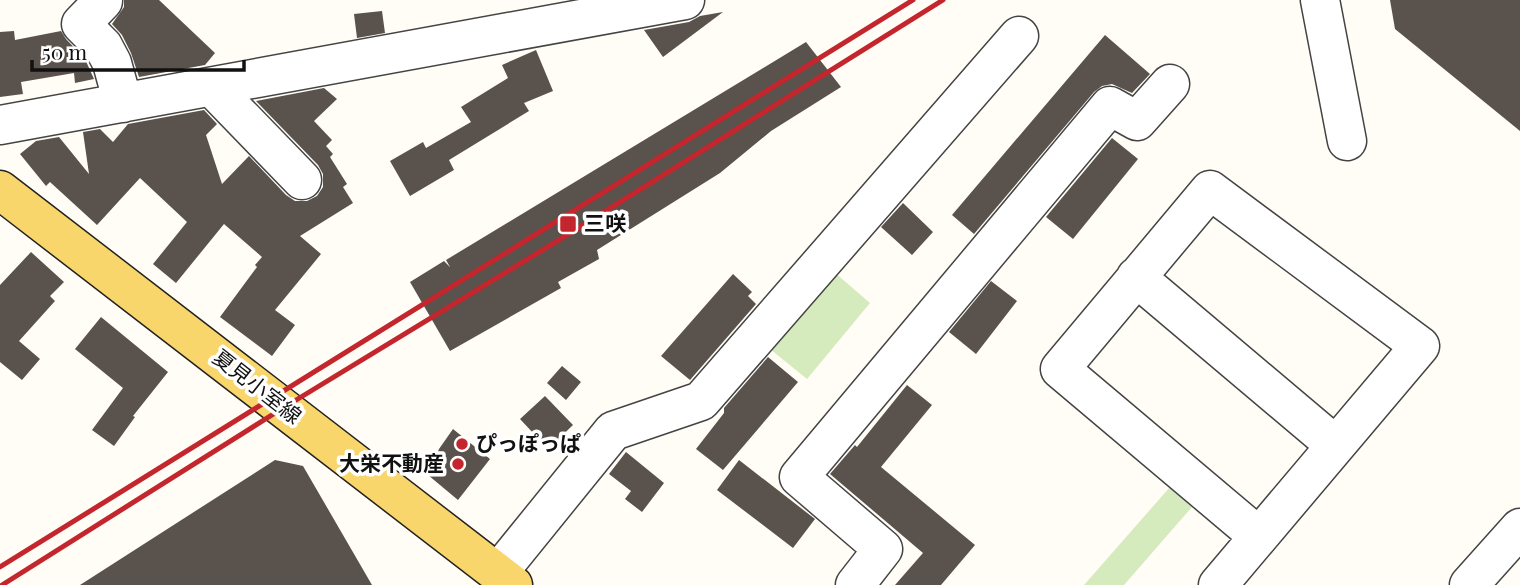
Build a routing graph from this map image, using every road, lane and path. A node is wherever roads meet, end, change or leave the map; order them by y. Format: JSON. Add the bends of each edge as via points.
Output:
{"nodes":[{"id":1,"x":685,"y":0,"type":"edge"},
{"id":2,"x":1320,"y":0,"type":"edge"},
{"id":3,"x":103,"y":1,"type":"edge"},
{"id":4,"x":615,"y":6,"type":"edge"},
{"id":5,"x":1018,"y":36,"type":"dead end"},
{"id":6,"x":1170,"y":84,"type":"dead end"},
{"id":7,"x":212,"y":87,"type":"junction"},
{"id":8,"x":123,"y":103,"type":"junction"},
{"id":9,"x":0,"y":125,"type":"edge"},
{"id":10,"x":1348,"y":141,"type":"dead end"},
{"id":11,"x":302,"y":180,"type":"dead end"},
{"id":12,"x":0,"y":190,"type":"edge"},
{"id":13,"x":1136,"y":276,"type":"junction"},
{"id":14,"x":1335,"y":445,"type":"junction"},
{"id":15,"x":1520,"y":528,"type":"edge"},
{"id":16,"x":1258,"y":536,"type":"junction"},
{"id":17,"x":497,"y":578,"type":"edge"},
{"id":18,"x":855,"y":585,"type":"edge"},
{"id":19,"x":1218,"y":585,"type":"edge"},
{"id":20,"x":1469,"y":585,"type":"edge"}],
"edges":[{"from":1,"to":4,"type":"street"},
{"from":2,"to":10,"type":"street"},
{"from":3,"to":8,"type":"street","via":[[81,24],[103,46]]},
{"from":4,"to":7,"type":"street"},
{"from":5,"to":17,"type":"street","via":[[701,401],[613,431]]},
{"from":6,"to":18,"type":"street","via":[[1137,121],[1110,106],[799,477],[883,550]]},
{"from":7,"to":8,"type":"street"},
{"from":7,"to":11,"type":"street"},
{"from":8,"to":9,"type":"street"},
{"from":12,"to":17,"type":"main road","name":"夏見小室線"},
{"from":13,"to":14,"type":"street"},
{"from":13,"to":14,"type":"street","via":[[1210,190],[1420,346]]},
{"from":13,"to":16,"type":"street","via":[[1060,369]]},
{"from":14,"to":16,"type":"street"},
{"from":15,"to":20,"type":"street"},
{"from":16,"to":19,"type":"street"}]}
